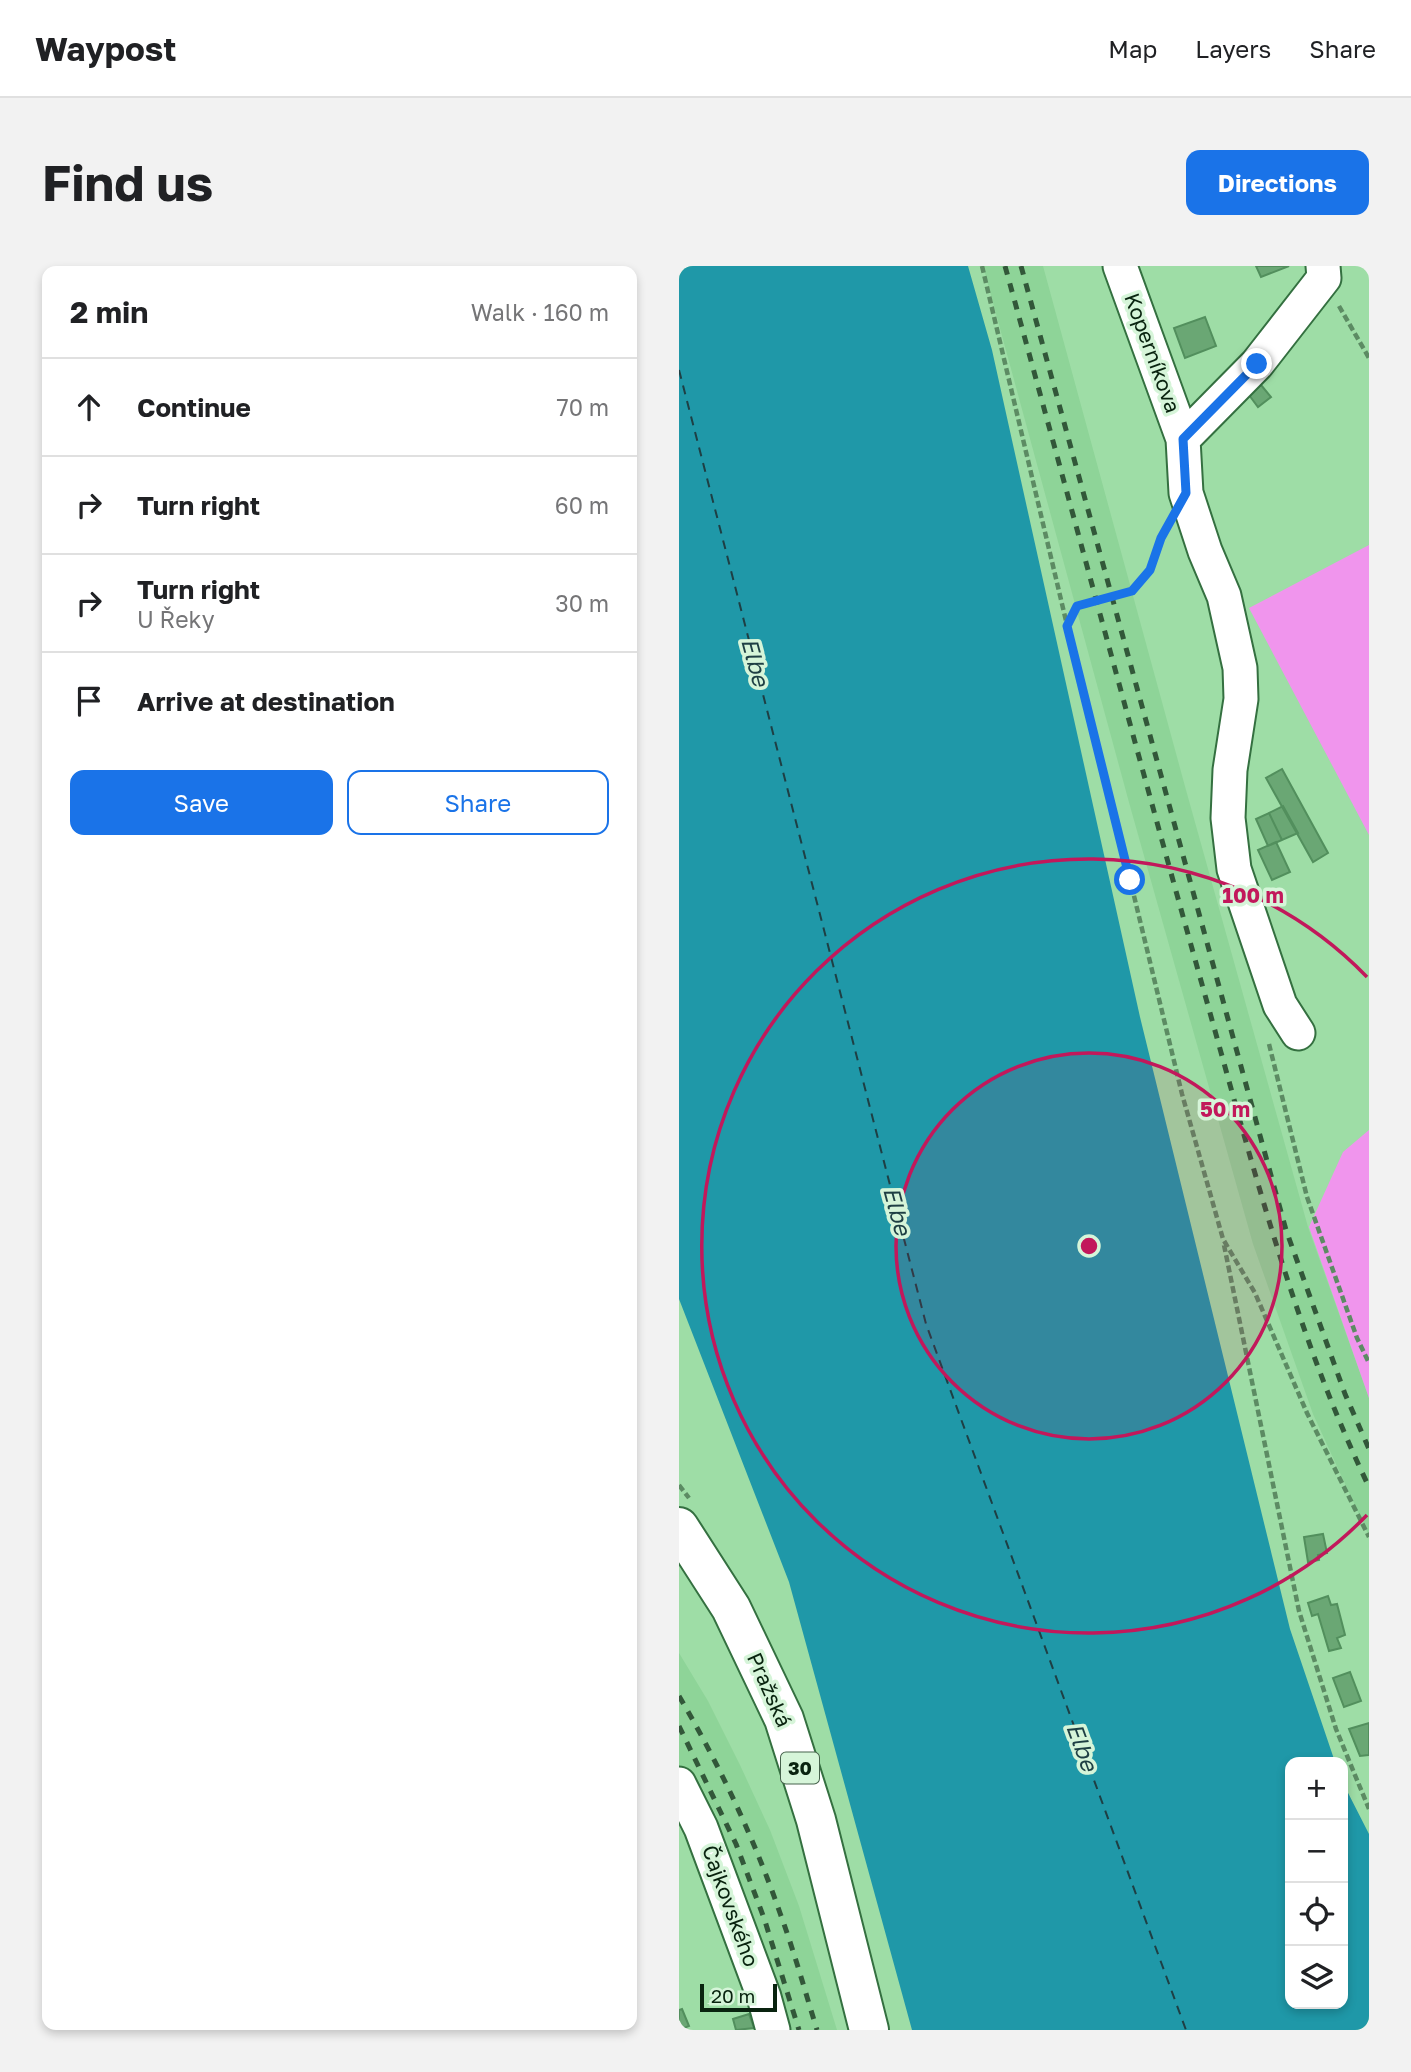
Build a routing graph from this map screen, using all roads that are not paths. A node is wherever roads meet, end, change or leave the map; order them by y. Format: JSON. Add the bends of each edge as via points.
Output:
{"nodes":[{"id":1,"x":1120,"y":266,"type":"edge"},
{"id":2,"x":1324,"y":272,"type":"edge"},
{"id":3,"x":1183,"y":439,"type":"junction"},
{"id":4,"x":1283,"y":1035,"type":"road end"},
{"id":5,"x":679,"y":1527,"type":"edge"},
{"id":6,"x":679,"y":1784,"type":"edge"},
{"id":7,"x":773,"y":2030,"type":"edge"},
{"id":8,"x":869,"y":2030,"type":"edge"}],
"edges":[{"from":1,"to":3,"type":"street","name":"Koperníkova"},
{"from":2,"to":3,"type":"street","via":[[1257,364]]},
{"from":3,"to":4,"type":"street","name":"Koperníkova","via":[[1186,493],[1224,596],[1240,667],[1241,699],[1228,818],[1234,869],[1280,1005]]},
{"from":5,"to":8,"type":"main road","name":"Pražská","number":"30","via":[[731,1608],[784,1719],[816,1819]]},
{"from":6,"to":7,"type":"street","name":"Čajkovského","via":[[701,1828]]}]}
